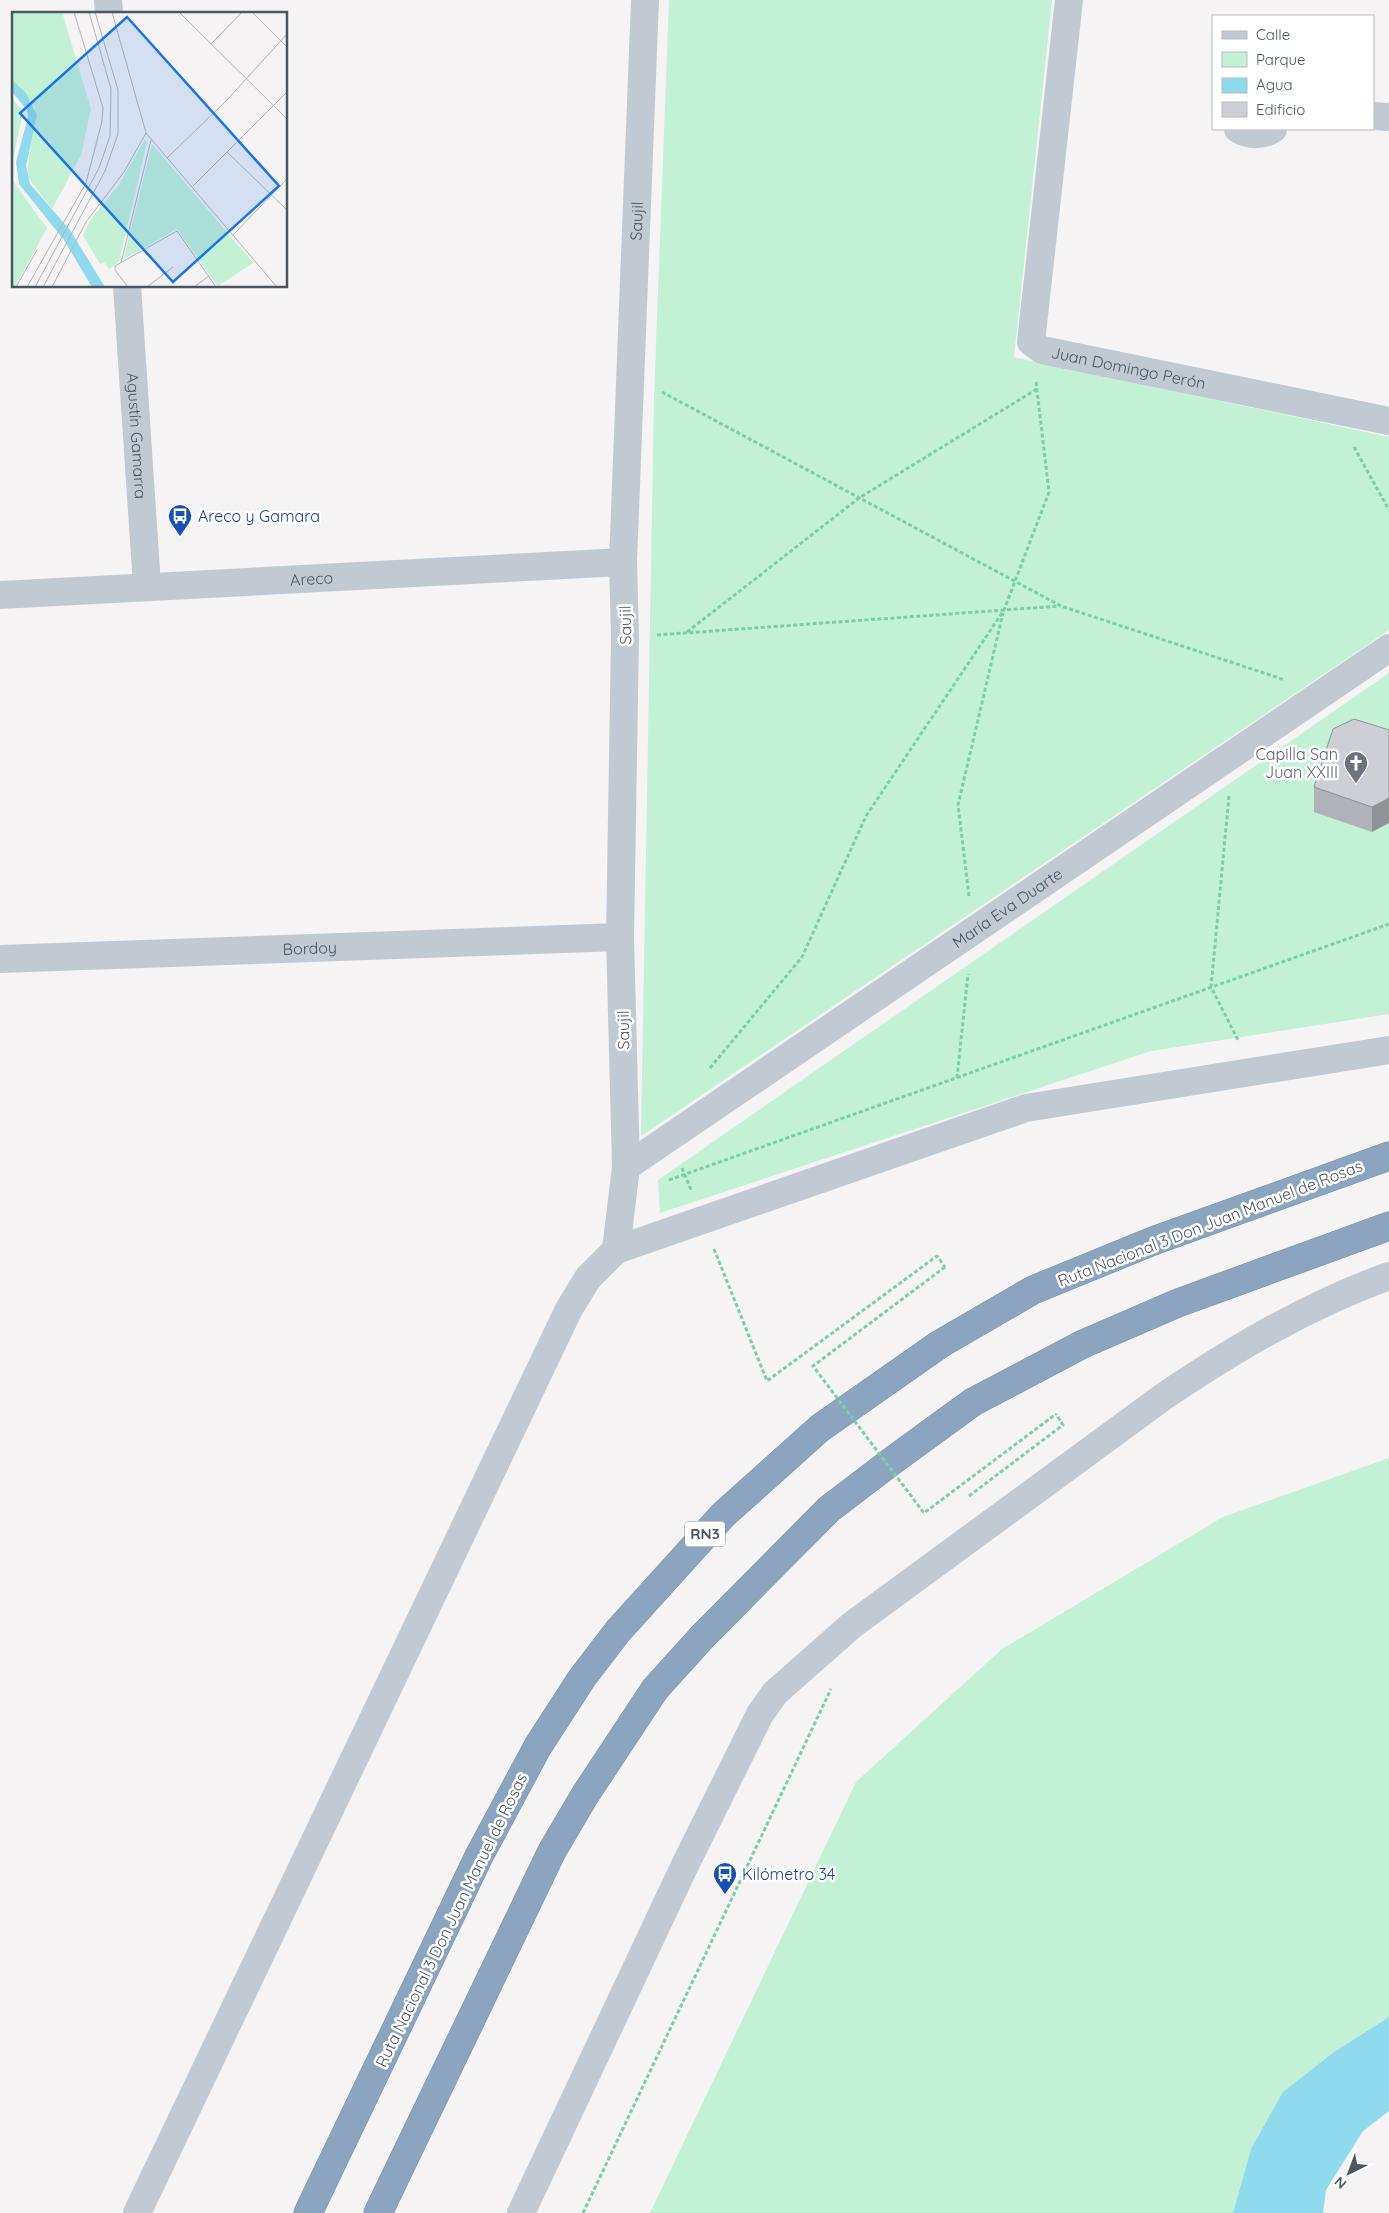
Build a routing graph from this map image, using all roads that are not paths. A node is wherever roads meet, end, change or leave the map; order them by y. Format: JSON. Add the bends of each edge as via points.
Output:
{"nodes":[{"id":1,"x":645,"y":0,"type":"edge"},
{"id":2,"x":1069,"y":0,"type":"edge"},
{"id":3,"x":1374,"y":116,"type":"edge"},
{"id":4,"x":1389,"y":117,"type":"edge"},
{"id":5,"x":1241,"y":130,"type":"edge"},
{"id":6,"x":1271,"y":130,"type":"edge"},
{"id":7,"x":127,"y":288,"type":"edge"},
{"id":8,"x":1389,"y":421,"type":"edge"},
{"id":9,"x":623,"y":562,"type":"junction"},
{"id":10,"x":146,"y":586,"type":"junction"},
{"id":11,"x":0,"y":595,"type":"edge"},
{"id":12,"x":1389,"y":648,"type":"edge"},
{"id":13,"x":620,"y":937,"type":"junction"},
{"id":14,"x":0,"y":959,"type":"edge"},
{"id":15,"x":1389,"y":1050,"type":"edge"},
{"id":16,"x":1389,"y":1156,"type":"edge"},
{"id":17,"x":626,"y":1167,"type":"junction"},
{"id":18,"x":1389,"y":1226,"type":"edge"},
{"id":19,"x":616,"y":1250,"type":"junction"},
{"id":20,"x":1389,"y":1276,"type":"edge"},
{"id":21,"x":137,"y":2213,"type":"edge"},
{"id":22,"x":308,"y":2213,"type":"edge"},
{"id":23,"x":378,"y":2213,"type":"edge"},
{"id":24,"x":522,"y":2213,"type":"edge"}],
"edges":[{"from":1,"to":9,"type":"street","name":"Saujil"},
{"from":2,"to":8,"type":"street","name":"Juan Domingo Perón","via":[[1031,342],[1042,350]]},
{"from":3,"to":4,"type":"street"},
{"from":5,"to":6,"type":"street","via":[[1251,134]]},
{"from":7,"to":10,"type":"street","name":"Agustín Gamarra"},
{"from":9,"to":10,"type":"street","name":"Areco"},
{"from":9,"to":13,"type":"street","name":"Saujil","via":[[625,637]]},
{"from":10,"to":11,"type":"street","name":"Areco"},
{"from":12,"to":17,"type":"street","name":"María Eva Duarte"},
{"from":13,"to":14,"type":"street","name":"Bordoy"},
{"from":13,"to":17,"type":"street","name":"Saujil"},
{"from":15,"to":19,"type":"street","via":[[1026,1108]]},
{"from":16,"to":22,"type":"highway","name":"Ruta Nacional 3 Don Juan Manuel de Rosas","number":"RN3","via":[[1153,1241],[1033,1290],[940,1344],[820,1428],[723,1515],[618,1631],[582,1678],[538,1746],[479,1856]]},
{"from":17,"to":19,"type":"street","name":"Saujil"},
{"from":18,"to":23,"type":"highway","via":[[1178,1303],[1083,1344],[973,1402],[829,1509],[709,1629],[655,1689],[585,1795],[552,1852]]},
{"from":19,"to":21,"type":"street","via":[[588,1278],[569,1309]]},
{"from":20,"to":24,"type":"street","via":[[1286,1321],[1163,1397],[852,1625],[775,1693],[760,1714],[690,1854]]}]}
